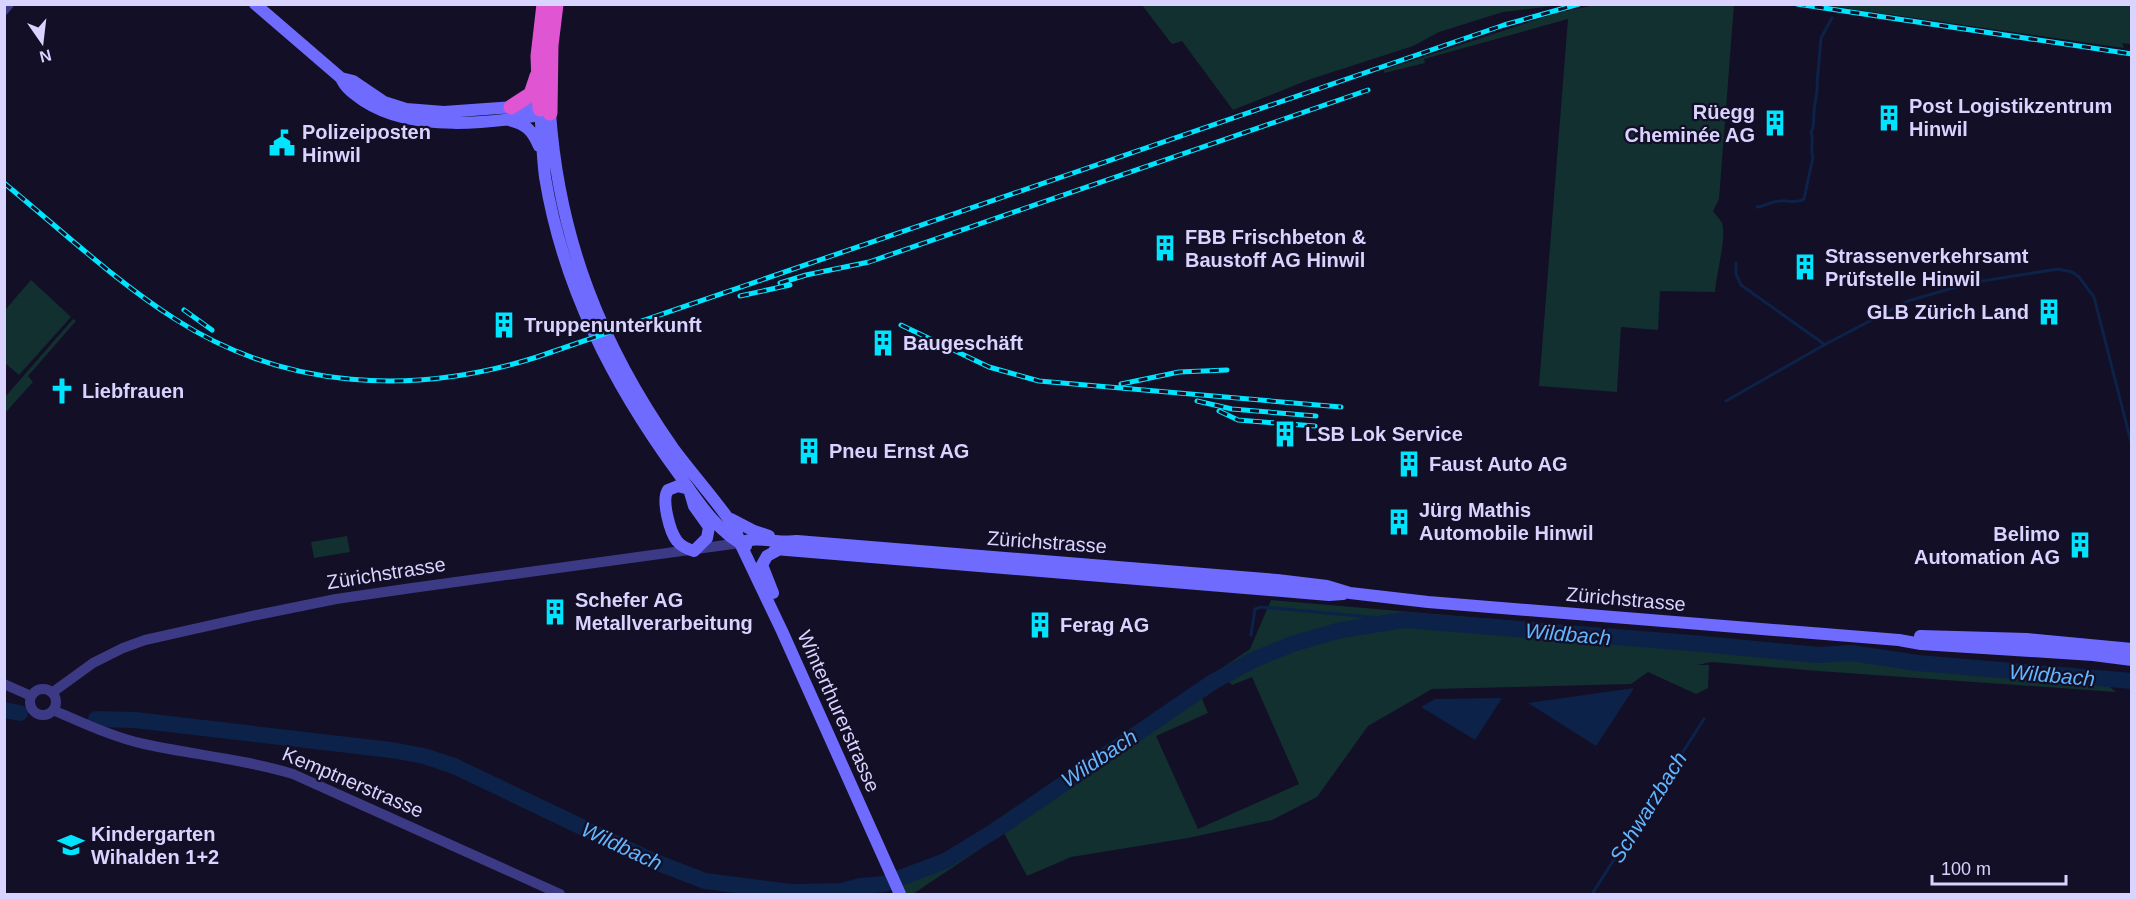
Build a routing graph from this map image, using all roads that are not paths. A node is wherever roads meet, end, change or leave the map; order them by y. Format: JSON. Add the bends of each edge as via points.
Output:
{"nodes":[{"id":1,"x":9,"y":4,"type":"edge"},
{"id":2,"x":255,"y":4,"type":"edge"},
{"id":3,"x":544,"y":4,"type":"edge"},
{"id":4,"x":556,"y":4,"type":"edge"},
{"id":5,"x":4,"y":10,"type":"edge"},
{"id":6,"x":538,"y":73,"type":"junction"},
{"id":7,"x":544,"y":112,"type":"junction"},
{"id":8,"x":508,"y":113,"type":"junction"},
{"id":9,"x":542,"y":154,"type":"junction"},
{"id":10,"x":689,"y":489,"type":"junction"},
{"id":11,"x":727,"y":516,"type":"junction"},
{"id":12,"x":797,"y":542,"type":"junction"},
{"id":13,"x":740,"y":543,"type":"junction"},
{"id":14,"x":778,"y":550,"type":"junction"},
{"id":15,"x":694,"y":551,"type":"junction"},
{"id":16,"x":1350,"y":593,"type":"junction"},
{"id":17,"x":779,"y":624,"type":"junction"},
{"id":18,"x":2123,"y":651,"type":"edge"},
{"id":19,"x":2132,"y":660,"type":"edge"},
{"id":20,"x":4,"y":684,"type":"edge"},
{"id":21,"x":53,"y":692,"type":"junction"},
{"id":22,"x":31,"y":696,"type":"junction"},
{"id":23,"x":53,"y":710,"type":"junction"},
{"id":24,"x":899,"y":893,"type":"edge"},
{"id":25,"x":561,"y":894,"type":"edge"}],
"edges":[{"from":1,"to":5,"type":"street"},
{"from":2,"to":8,"type":"main road","via":[[341,78],[353,81],[384,102],[406,109]]},
{"from":3,"to":6,"type":"highway"},
{"from":4,"to":7,"type":"highway"},
{"from":6,"to":7,"type":"highway"},
{"from":6,"to":8,"type":"highway","via":[[531,94]]},
{"from":7,"to":8,"type":"main road","via":[[529,106]]},
{"from":7,"to":9,"type":"main road","name":"Winterthurerstrasse"},
{"from":7,"to":11,"type":"main road","name":"Winterthurerstrasse","via":[[566,223],[606,337],[665,436]]},
{"from":8,"to":9,"type":"main road","via":[[530,129]]},
{"from":9,"to":10,"type":"main road","name":"Winterthurerstrasse","via":[[568,271],[590,326],[633,407]]},
{"from":10,"to":13,"type":"main road","name":"Winterthurerstrasse","via":[[724,532]]},
{"from":10,"to":15,"type":"main road","via":[[709,530],[706,540]]},
{"from":10,"to":15,"type":"main road","via":[[671,488],[664,499],[674,536],[683,547]]},
{"from":11,"to":12,"type":"main road","via":[[754,531]]},
{"from":11,"to":13,"type":"main road","name":"Winterthurerstrasse"},
{"from":12,"to":13,"type":"main road","name":"Zürichstrasse"},
{"from":12,"to":16,"type":"main road","name":"Zürichstrasse","via":[[1277,580],[1328,586]]},
{"from":13,"to":14,"type":"main road","name":"Zürichstrasse"},
{"from":13,"to":15,"type":"street","name":"Zürichstrasse"},
{"from":13,"to":17,"type":"main road","name":"Winterthurerstrasse"},
{"from":14,"to":16,"type":"main road","name":"Zürichstrasse","via":[[1329,595]]},
{"from":14,"to":17,"type":"main road","via":[[767,556],[762,565],[777,603]]},
{"from":15,"to":21,"type":"street","name":"Zürichstrasse","via":[[336,599],[257,615],[123,648],[93,663]]},
{"from":16,"to":18,"type":"main road","name":"Zürichstrasse","via":[[1899,639],[1997,638]]},
{"from":17,"to":24,"type":"main road","name":"Winterthurerstrasse"},
{"from":18,"to":19,"type":"main road","name":"Zürichstrasse"},
{"from":20,"to":22,"type":"street"},
{"from":21,"to":22,"type":"street","via":[[41,688]]},
{"from":21,"to":23,"type":"street","via":[[57,701]]},
{"from":22,"to":23,"type":"street","via":[[34,712],[44,715]]},
{"from":23,"to":25,"type":"street","name":"Kemptnerstrasse","via":[[143,744],[264,765],[293,774]]}]}
